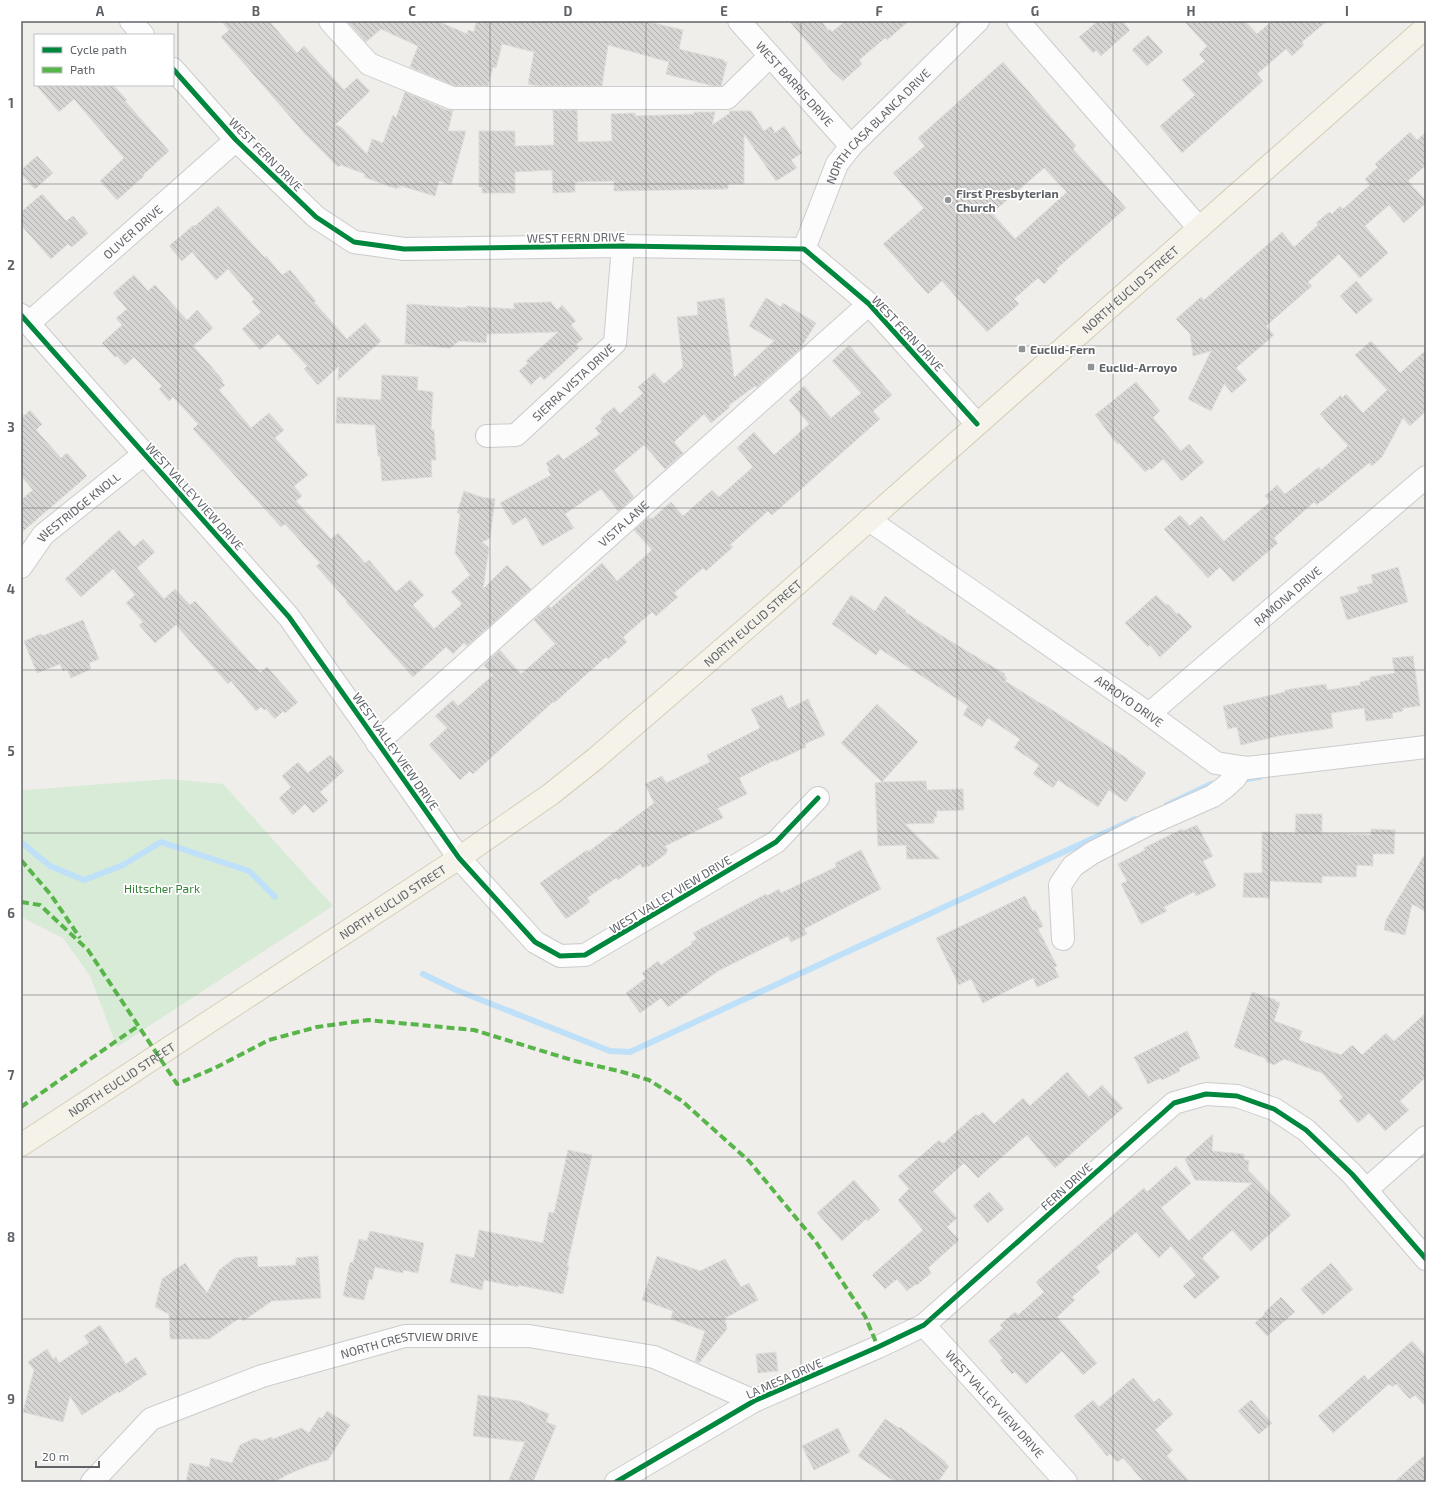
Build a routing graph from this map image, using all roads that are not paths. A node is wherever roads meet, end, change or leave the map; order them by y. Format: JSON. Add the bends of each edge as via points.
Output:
{"nodes":[{"id":1,"x":131,"y":21,"type":"edge"},
{"id":2,"x":330,"y":21,"type":"edge"},
{"id":3,"x":739,"y":21,"type":"edge"},
{"id":4,"x":978,"y":21,"type":"edge"},
{"id":5,"x":1018,"y":21,"type":"edge"},
{"id":6,"x":1426,"y":27,"type":"edge"},
{"id":7,"x":142,"y":34,"type":"edge"},
{"id":8,"x":770,"y":56,"type":"junction"},
{"id":9,"x":174,"y":70,"type":"edge"},
{"id":10,"x":236,"y":140,"type":"junction"},
{"id":11,"x":852,"y":146,"type":"junction"},
{"id":12,"x":1198,"y":228,"type":"junction"},
{"id":13,"x":623,"y":246,"type":"junction"},
{"id":14,"x":804,"y":249,"type":"junction"},
{"id":15,"x":869,"y":304,"type":"junction"},
{"id":16,"x":25,"y":319,"type":"edge"},
{"id":17,"x":977,"y":424,"type":"junction"},
{"id":18,"x":487,"y":436,"type":"dead end"},
{"id":19,"x":144,"y":454,"type":"junction"},
{"id":20,"x":1426,"y":477,"type":"edge"},
{"id":21,"x":869,"y":520,"type":"junction"},
{"id":22,"x":21,"y":567,"type":"edge"},
{"id":23,"x":1149,"y":714,"type":"junction"},
{"id":24,"x":378,"y":742,"type":"junction"},
{"id":25,"x":1426,"y":746,"type":"edge"},
{"id":26,"x":1242,"y":767,"type":"junction"},
{"id":27,"x":818,"y":798,"type":"dead end"},
{"id":28,"x":459,"y":858,"type":"junction"},
{"id":29,"x":1063,"y":939,"type":"dead end"},
{"id":30,"x":1426,"y":1137,"type":"edge"},
{"id":31,"x":21,"y":1145,"type":"edge"},
{"id":32,"x":1366,"y":1190,"type":"junction"},
{"id":33,"x":1426,"y":1259,"type":"edge"},
{"id":34,"x":924,"y":1326,"type":"junction"},
{"id":35,"x":754,"y":1402,"type":"junction"},
{"id":36,"x":92,"y":1482,"type":"edge"},
{"id":37,"x":616,"y":1482,"type":"edge"},
{"id":38,"x":1066,"y":1482,"type":"edge"}],
"edges":[{"from":1,"to":7,"type":"street"},
{"from":2,"to":8,"type":"street","via":[[370,64],[452,98],[727,98]]},
{"from":3,"to":8,"type":"street","name":"WEST BARRIS DRIVE"},
{"from":4,"to":11,"type":"street","name":"NORTH CASA BLANCA DRIVE"},
{"from":5,"to":12,"type":"street"},
{"from":6,"to":12,"type":"main road","name":"NORTH EUCLID STREET"},
{"from":8,"to":11,"type":"street","name":"WEST BARRIS DRIVE"},
{"from":9,"to":10,"type":"street","name":"WEST FERN DRIVE"},
{"from":10,"to":13,"type":"street","name":"WEST FERN DRIVE","via":[[316,217],[354,242],[404,249]]},
{"from":10,"to":16,"type":"street","name":"OLIVER DRIVE"},
{"from":11,"to":14,"type":"street","name":"NORTH CASA BLANCA DRIVE","via":[[837,164]]},
{"from":12,"to":17,"type":"main road","name":"NORTH EUCLID STREET"},
{"from":13,"to":14,"type":"street","name":"WEST FERN DRIVE"},
{"from":13,"to":18,"type":"street","name":"SIERRA VISTA DRIVE","via":[[615,343],[516,435]]},
{"from":14,"to":15,"type":"street","name":"WEST FERN DRIVE"},
{"from":15,"to":17,"type":"street","name":"WEST FERN DRIVE"},
{"from":15,"to":24,"type":"street","name":"VISTA LANE"},
{"from":16,"to":19,"type":"street","name":"WEST VALLEY VIEW DRIVE"},
{"from":17,"to":21,"type":"main road","name":"NORTH EUCLID STREET"},
{"from":19,"to":22,"type":"street","name":"WESTRIDGE KNOLL","via":[[43,535]]},
{"from":19,"to":24,"type":"street","name":"WEST VALLEY VIEW DRIVE","via":[[289,617]]},
{"from":20,"to":23,"type":"street","name":"RAMONA DRIVE"},
{"from":21,"to":23,"type":"street","name":"ARROYO DRIVE"},
{"from":21,"to":28,"type":"main road","name":"NORTH EUCLID STREET","via":[[595,759],[551,794]]},
{"from":23,"to":26,"type":"street","name":"ARROYO DRIVE","via":[[1216,763]]},
{"from":24,"to":28,"type":"street","name":"WEST VALLEY VIEW DRIVE"},
{"from":25,"to":26,"type":"street","name":"ARROYO DRIVE"},
{"from":26,"to":29,"type":"street","via":[[1235,778],[1213,796],[1147,825],[1092,853],[1073,866],[1060,885]]},
{"from":27,"to":28,"type":"street","name":"WEST VALLEY VIEW DRIVE","via":[[776,842],[585,955],[560,956],[535,942]]},
{"from":28,"to":31,"type":"main road","name":"NORTH EUCLID STREET"},
{"from":30,"to":32,"type":"street"},
{"from":32,"to":33,"type":"street"},
{"from":32,"to":34,"type":"street","name":"FERN DRIVE","via":[[1306,1130],[1274,1109],[1236,1096],[1206,1094],[1174,1103]]},
{"from":34,"to":35,"type":"street","name":"LA MESA DRIVE"},
{"from":34,"to":38,"type":"street","name":"WEST VALLEY VIEW DRIVE"},
{"from":35,"to":36,"type":"street","name":"NORTH CRESTVIEW DRIVE","via":[[654,1356],[529,1336],[404,1336],[262,1376],[151,1419]]},
{"from":35,"to":37,"type":"street","name":"LA MESA DRIVE"}]}
